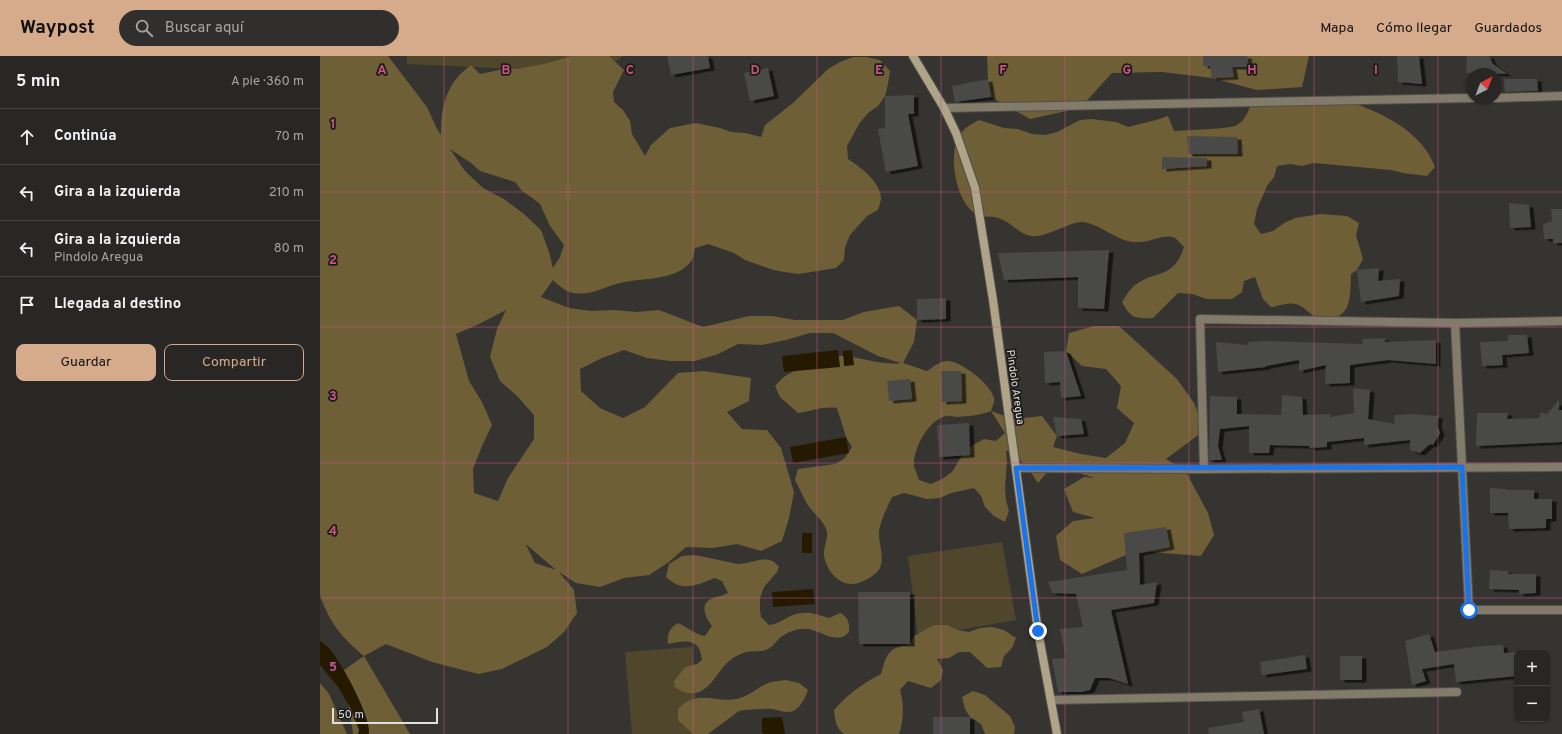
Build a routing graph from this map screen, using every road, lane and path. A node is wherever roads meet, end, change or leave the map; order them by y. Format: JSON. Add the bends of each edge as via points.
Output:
{"nodes":[{"id":1,"x":913,"y":56,"type":"edge"},
{"id":2,"x":1562,"y":96,"type":"edge"},
{"id":3,"x":1466,"y":98,"type":"edge"},
{"id":4,"x":1502,"y":98,"type":"edge"},
{"id":5,"x":944,"y":108,"type":"junction"},
{"id":6,"x":1562,"y":321,"type":"edge"},
{"id":7,"x":1455,"y":323,"type":"junction"},
{"id":8,"x":1562,"y":466,"type":"edge"},
{"id":9,"x":1462,"y":467,"type":"junction"},
{"id":10,"x":1016,"y":468,"type":"junction"},
{"id":11,"x":1204,"y":469,"type":"junction"},
{"id":12,"x":1562,"y":610,"type":"edge"},
{"id":13,"x":1457,"y":692,"type":"dead end"},
{"id":14,"x":1050,"y":700,"type":"junction"},
{"id":15,"x":1057,"y":734,"type":"edge"}],
"edges":[{"from":1,"to":5,"type":"main road","name":"Pindolo Aregua"},
{"from":2,"to":4,"type":"street"},
{"from":3,"to":5,"type":"street"},
{"from":5,"to":10,"type":"main road","name":"Pindolo Aregua","via":[[956,133],[975,188]]},
{"from":6,"to":7,"type":"street"},
{"from":7,"to":9,"type":"street"},
{"from":7,"to":11,"type":"street","via":[[1200,319]]},
{"from":8,"to":9,"type":"street"},
{"from":9,"to":11,"type":"street"},
{"from":9,"to":12,"type":"street","via":[[1469,610]]},
{"from":10,"to":11,"type":"street"},
{"from":10,"to":14,"type":"main road","name":"Pindolo Aregua"},
{"from":13,"to":14,"type":"street"},
{"from":14,"to":15,"type":"main road","name":"Pindolo Aregua"}]}
